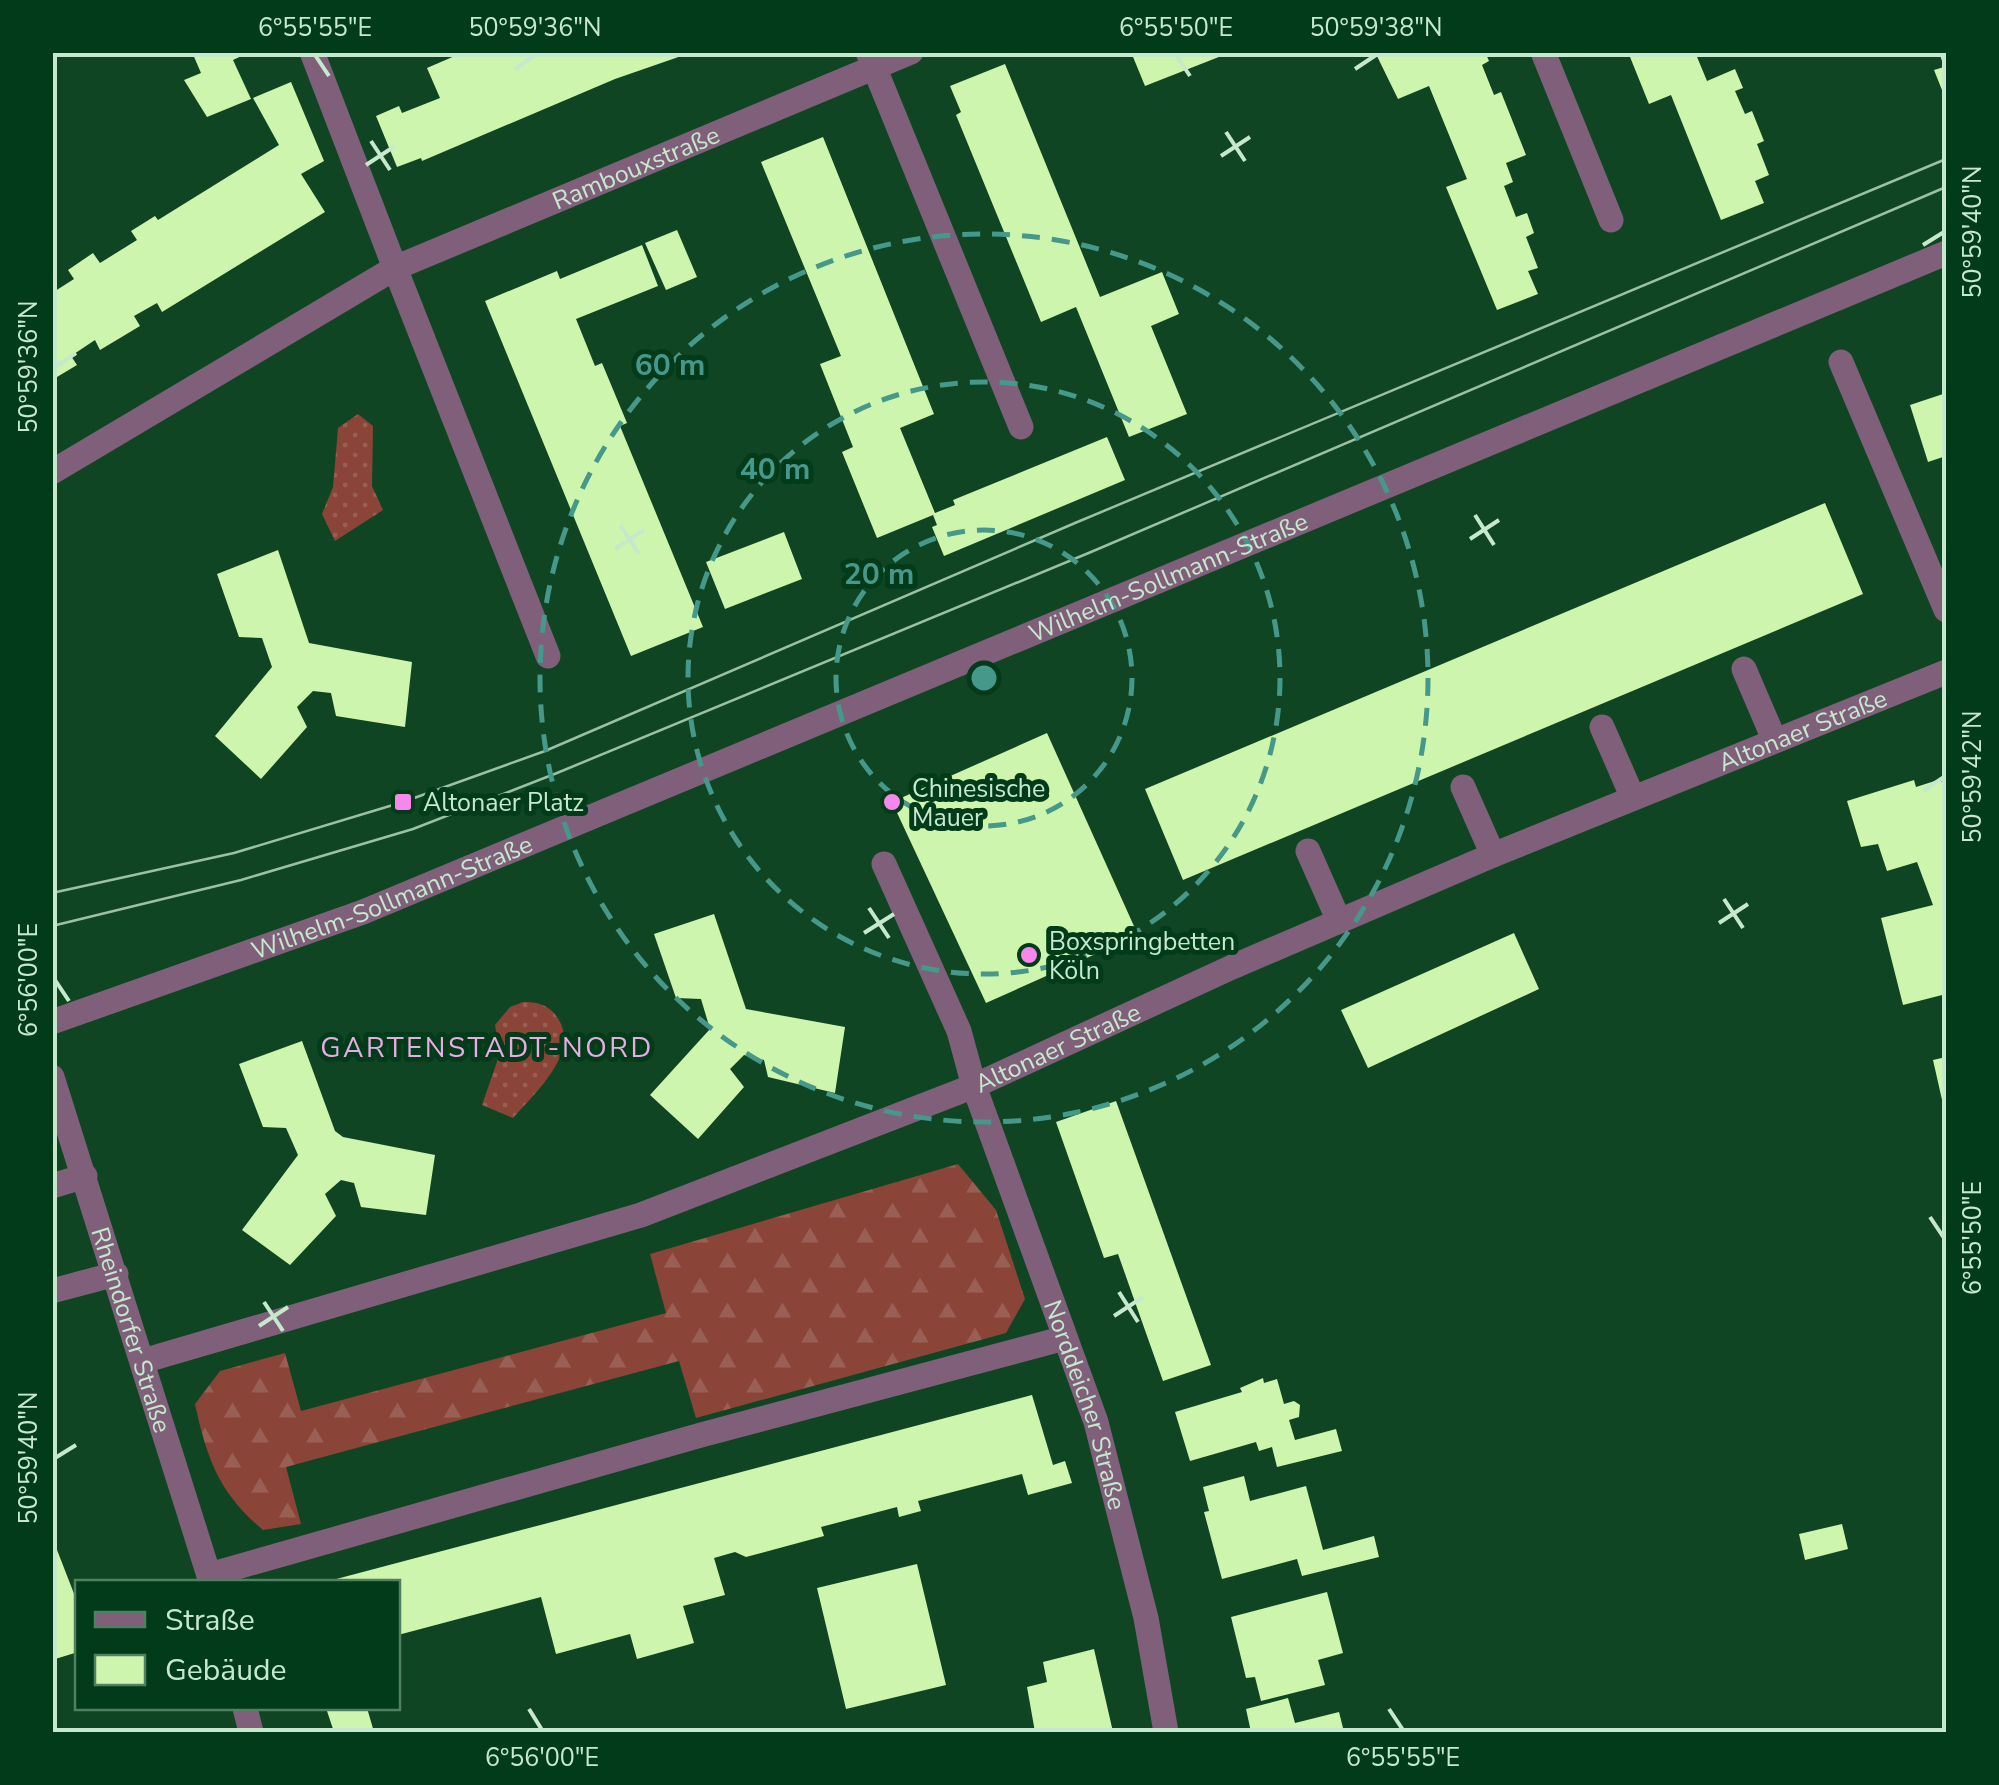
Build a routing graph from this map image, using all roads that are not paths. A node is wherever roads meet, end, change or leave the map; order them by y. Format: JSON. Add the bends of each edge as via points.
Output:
{"nodes":[{"id":1,"x":312,"y":52,"type":"edge"},
{"id":2,"x":910,"y":52,"type":"edge"},
{"id":3,"x":1543,"y":52,"type":"edge"},
{"id":4,"x":871,"y":60,"type":"edge"},
{"id":5,"x":1612,"y":220,"type":"dead end"},
{"id":6,"x":1946,"y":253,"type":"edge"},
{"id":7,"x":395,"y":268,"type":"junction"},
{"id":8,"x":1842,"y":362,"type":"dead end"},
{"id":9,"x":1021,"y":427,"type":"dead end"},
{"id":10,"x":52,"y":472,"type":"edge"},
{"id":11,"x":1946,"y":610,"type":"edge"},
{"id":12,"x":548,"y":656,"type":"dead end"},
{"id":13,"x":1744,"y":669,"type":"dead end"},
{"id":14,"x":1946,"y":672,"type":"edge"},
{"id":15,"x":1602,"y":727,"type":"dead end"},
{"id":16,"x":1774,"y":739,"type":"junction"},
{"id":17,"x":1463,"y":787,"type":"dead end"},
{"id":18,"x":1632,"y":798,"type":"junction"},
{"id":19,"x":1308,"y":851,"type":"dead end"},
{"id":20,"x":1493,"y":855,"type":"junction"},
{"id":21,"x":884,"y":864,"type":"dead end"},
{"id":22,"x":1339,"y":922,"type":"junction"},
{"id":23,"x":52,"y":1022,"type":"edge"},
{"id":24,"x":52,"y":1078,"type":"edge"},
{"id":25,"x":974,"y":1086,"type":"junction"},
{"id":26,"x":85,"y":1176,"type":"junction"},
{"id":27,"x":52,"y":1186,"type":"edge"},
{"id":28,"x":116,"y":1274,"type":"junction"},
{"id":29,"x":52,"y":1291,"type":"edge"},
{"id":30,"x":1065,"y":1338,"type":"junction"},
{"id":31,"x":144,"y":1361,"type":"junction"},
{"id":32,"x":210,"y":1579,"type":"edge"},
{"id":33,"x":1166,"y":1732,"type":"edge"}],
"edges":[{"from":1,"to":7,"type":"street"},
{"from":2,"to":4,"type":"street","name":"Rambouxstraße"},
{"from":3,"to":5,"type":"street"},
{"from":4,"to":7,"type":"street","name":"Rambouxstraße"},
{"from":4,"to":9,"type":"street"},
{"from":6,"to":23,"type":"street","name":"Wilhelm-Sollmann-Straße","via":[[363,912]]},
{"from":7,"to":10,"type":"street","name":"Rambouxstraße"},
{"from":7,"to":12,"type":"street"},
{"from":8,"to":11,"type":"street"},
{"from":13,"to":16,"type":"street"},
{"from":14,"to":16,"type":"street","name":"Altonaer Straße"},
{"from":15,"to":18,"type":"street"},
{"from":16,"to":18,"type":"street","name":"Altonaer Straße"},
{"from":17,"to":20,"type":"street"},
{"from":18,"to":20,"type":"street","name":"Altonaer Straße"},
{"from":19,"to":22,"type":"street"},
{"from":20,"to":22,"type":"street","name":"Altonaer Straße"},
{"from":21,"to":25,"type":"street","name":"Norddeicher Straße","via":[[959,1031]]},
{"from":22,"to":25,"type":"street","name":"Altonaer Straße"},
{"from":24,"to":26,"type":"street","name":"Rheindorfer Straße"},
{"from":25,"to":30,"type":"street","name":"Norddeicher Straße"},
{"from":25,"to":31,"type":"street","name":"Altonaer Straße","via":[[641,1215]]},
{"from":26,"to":27,"type":"street"},
{"from":26,"to":28,"type":"street","name":"Rheindorfer Straße"},
{"from":28,"to":29,"type":"street"},
{"from":28,"to":31,"type":"street","name":"Rheindorfer Straße"},
{"from":30,"to":32,"type":"street","via":[[700,1435]]},
{"from":30,"to":33,"type":"street","name":"Norddeicher Straße","via":[[1105,1458],[1146,1618]]},
{"from":31,"to":32,"type":"street","name":"Rheindorfer Straße"}]}
